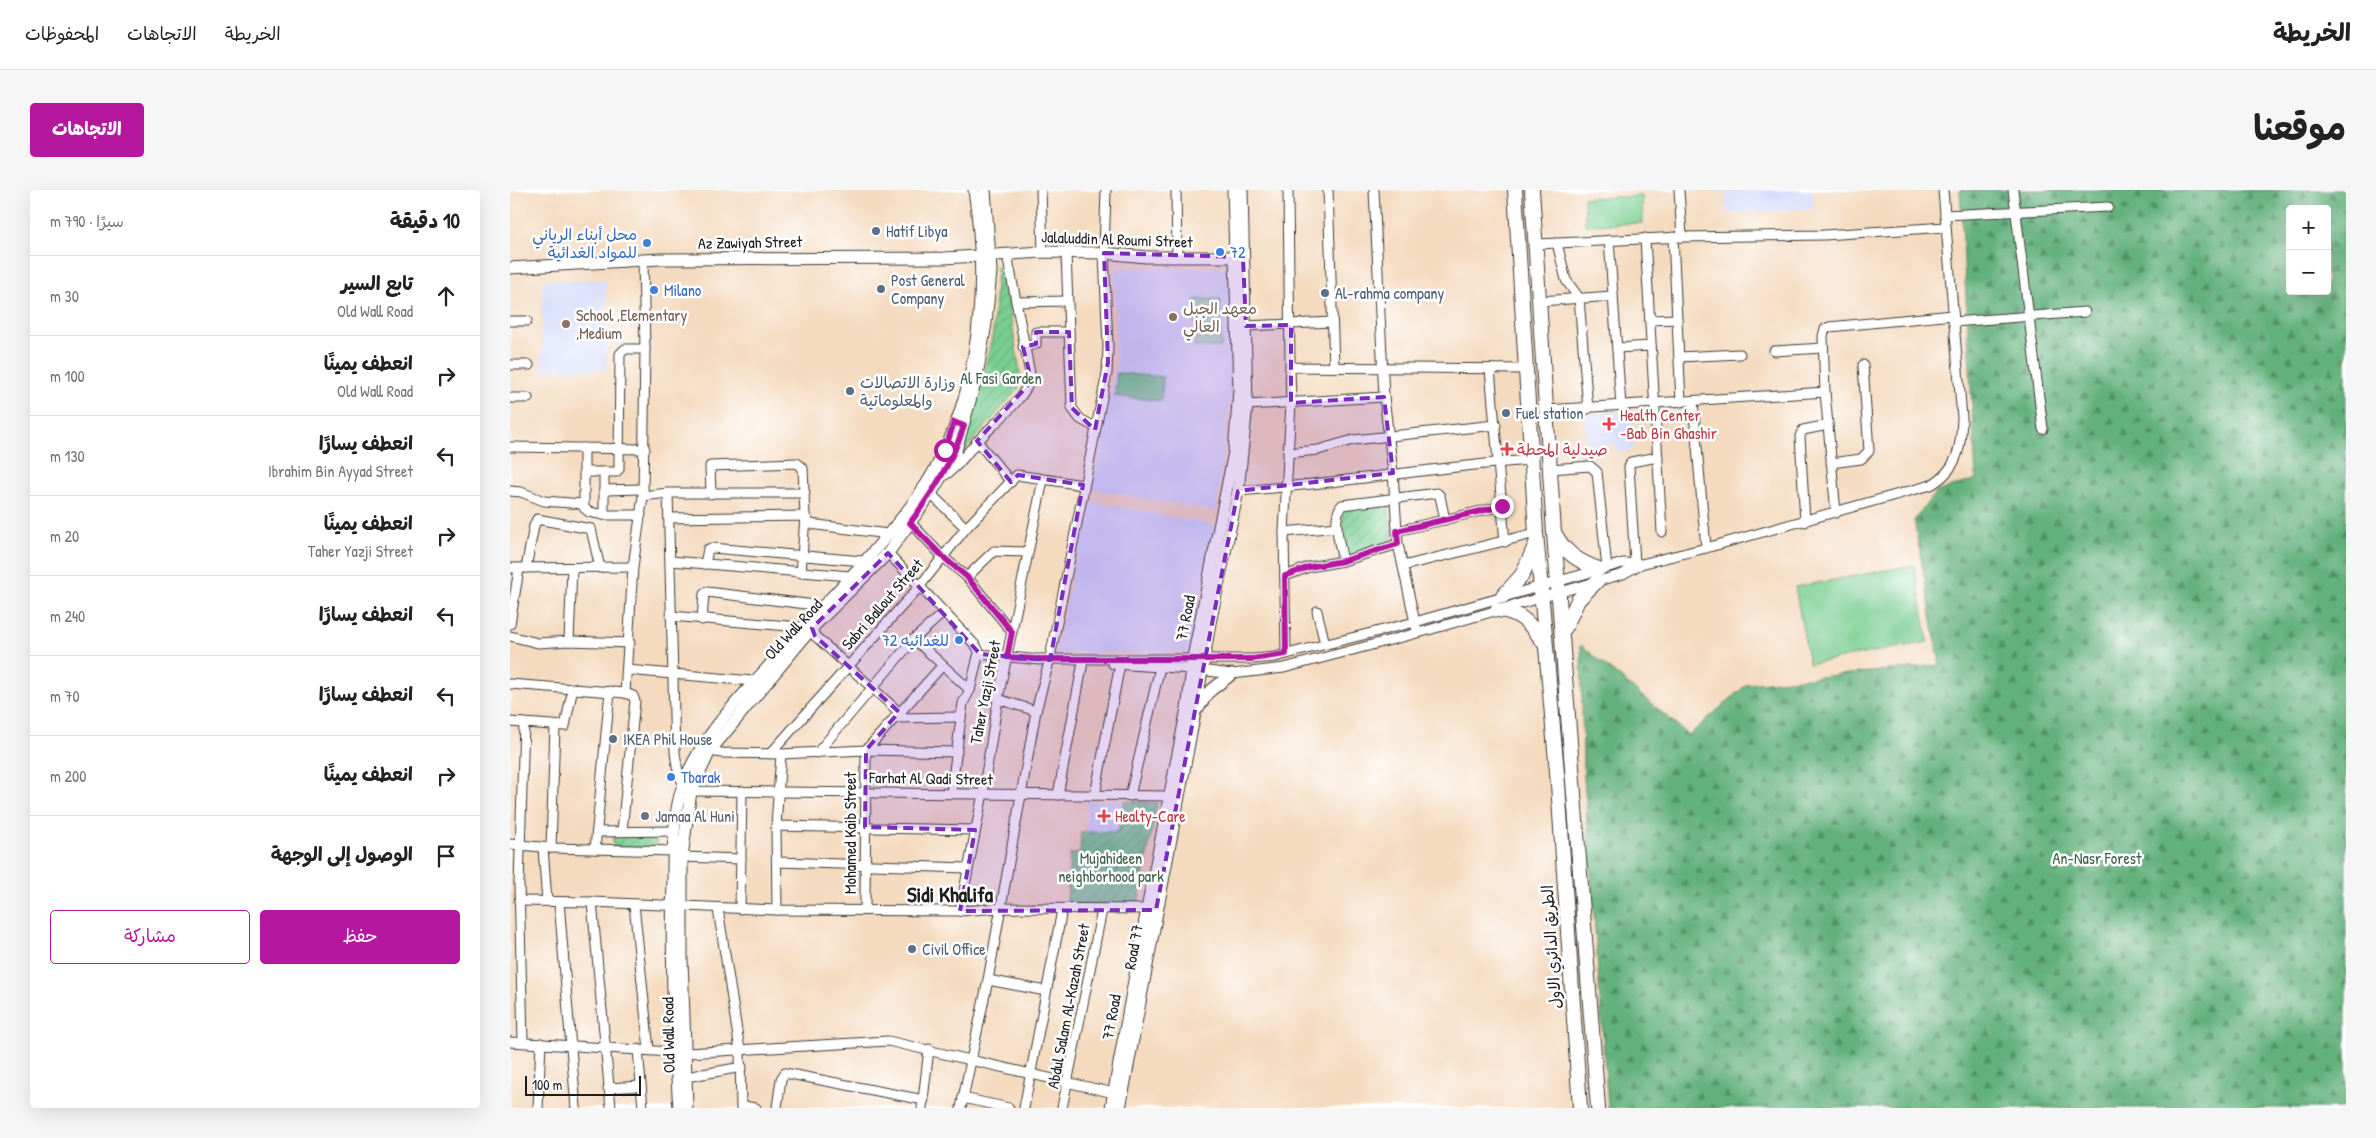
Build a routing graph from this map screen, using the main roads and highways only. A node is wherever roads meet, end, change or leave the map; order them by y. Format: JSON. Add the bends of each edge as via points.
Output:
{"nodes":[{"id":1,"x":974,"y":190,"type":"edge"},
{"id":2,"x":985,"y":190,"type":"edge"},
{"id":3,"x":1233,"y":190,"type":"edge"},
{"id":4,"x":1242,"y":190,"type":"edge"},
{"id":5,"x":1516,"y":190,"type":"edge"},
{"id":6,"x":1532,"y":190,"type":"edge"},
{"id":7,"x":985,"y":256,"type":"junction"},
{"id":8,"x":1239,"y":257,"type":"junction"},
{"id":9,"x":510,"y":268,"type":"edge"},
{"id":10,"x":959,"y":424,"type":"junction"},
{"id":11,"x":1554,"y":533,"type":"junction"},
{"id":12,"x":1536,"y":538,"type":"junction"},
{"id":13,"x":1504,"y":596,"type":"road end"},
{"id":14,"x":1497,"y":610,"type":"road end"},
{"id":15,"x":807,"y":628,"type":"junction"},
{"id":16,"x":1563,"y":633,"type":"junction"},
{"id":17,"x":1546,"y":644,"type":"junction"},
{"id":18,"x":1198,"y":664,"type":"junction"},
{"id":19,"x":1232,"y":674,"type":"road end"},
{"id":20,"x":1196,"y":712,"type":"junction"},
{"id":21,"x":687,"y":788,"type":"junction"},
{"id":22,"x":678,"y":854,"type":"junction"},
{"id":23,"x":1152,"y":909,"type":"junction"},
{"id":24,"x":681,"y":1053,"type":"junction"},
{"id":25,"x":679,"y":1108,"type":"edge"},
{"id":26,"x":687,"y":1108,"type":"edge"},
{"id":27,"x":1111,"y":1108,"type":"edge"},
{"id":28,"x":1120,"y":1108,"type":"edge"},
{"id":29,"x":1580,"y":1108,"type":"edge"},
{"id":30,"x":1598,"y":1108,"type":"edge"}],
"edges":[{"from":1,"to":7,"type":"main road","name":"Old Wall Road"},
{"from":2,"to":7,"type":"main road","name":"Old Wall Road"},
{"from":3,"to":8,"type":"main road","name":"77 Road"},
{"from":4,"to":8,"type":"main road"},
{"from":5,"to":12,"type":"highway","name":"الطريق الدائري الاول"},
{"from":6,"to":11,"type":"highway"},
{"from":7,"to":8,"type":"main road","name":"Jalaluddin Al Roumi Street","via":[[1043,252]]},
{"from":7,"to":9,"type":"main road","name":"Az Zawiyah Street","via":[[643,260]]},
{"from":7,"to":10,"type":"main road","name":"Old Wall Road","via":[[973,357]]},
{"from":8,"to":18,"type":"main road","name":"77 Road","via":[[1238,425]]},
{"from":8,"to":18,"type":"main road","via":[[1246,326],[1247,405],[1238,491]]},
{"from":10,"to":15,"type":"main road","name":"Old Wall Road","via":[[917,498]]},
{"from":10,"to":15,"type":"main road","name":"Old Wall Road","via":[[955,454],[931,494],[888,553]]},
{"from":11,"to":16,"type":"highway"},
{"from":11,"to":16,"type":"highway","via":[[1577,560],[1601,573],[1578,600]]},
{"from":12,"to":13,"type":"highway","via":[[1522,575]]},
{"from":12,"to":17,"type":"highway","name":"الطريق الدائري الاول"},
{"from":14,"to":17,"type":"highway","via":[[1523,618]]},
{"from":15,"to":21,"type":"main road","name":"Old Wall Road","via":[[710,751]]},
{"from":15,"to":21,"type":"main road","name":"Old Wall Road","via":[[753,681],[700,749]]},
{"from":16,"to":30,"type":"highway"},
{"from":17,"to":29,"type":"highway","name":"الطريق الدائري الاول"},
{"from":18,"to":20,"type":"main road"},
{"from":18,"to":23,"type":"main road","name":"77 Road","via":[[1170,796]]},
{"from":19,"to":20,"type":"main road","via":[[1210,691]]},
{"from":20,"to":23,"type":"main road"},
{"from":21,"to":22,"type":"main road","name":"Old Wall Road"},
{"from":21,"to":22,"type":"main road","name":"Old Wall Road","via":[[675,831]]},
{"from":22,"to":24,"type":"main road","name":"Old Wall Road"},
{"from":23,"to":27,"type":"main road","name":"77 Road"},
{"from":23,"to":28,"type":"main road","name":"Road 77"},
{"from":24,"to":25,"type":"main road","name":"Old Wall Road"},
{"from":24,"to":26,"type":"main road","name":"Old Wall Road"}]}
